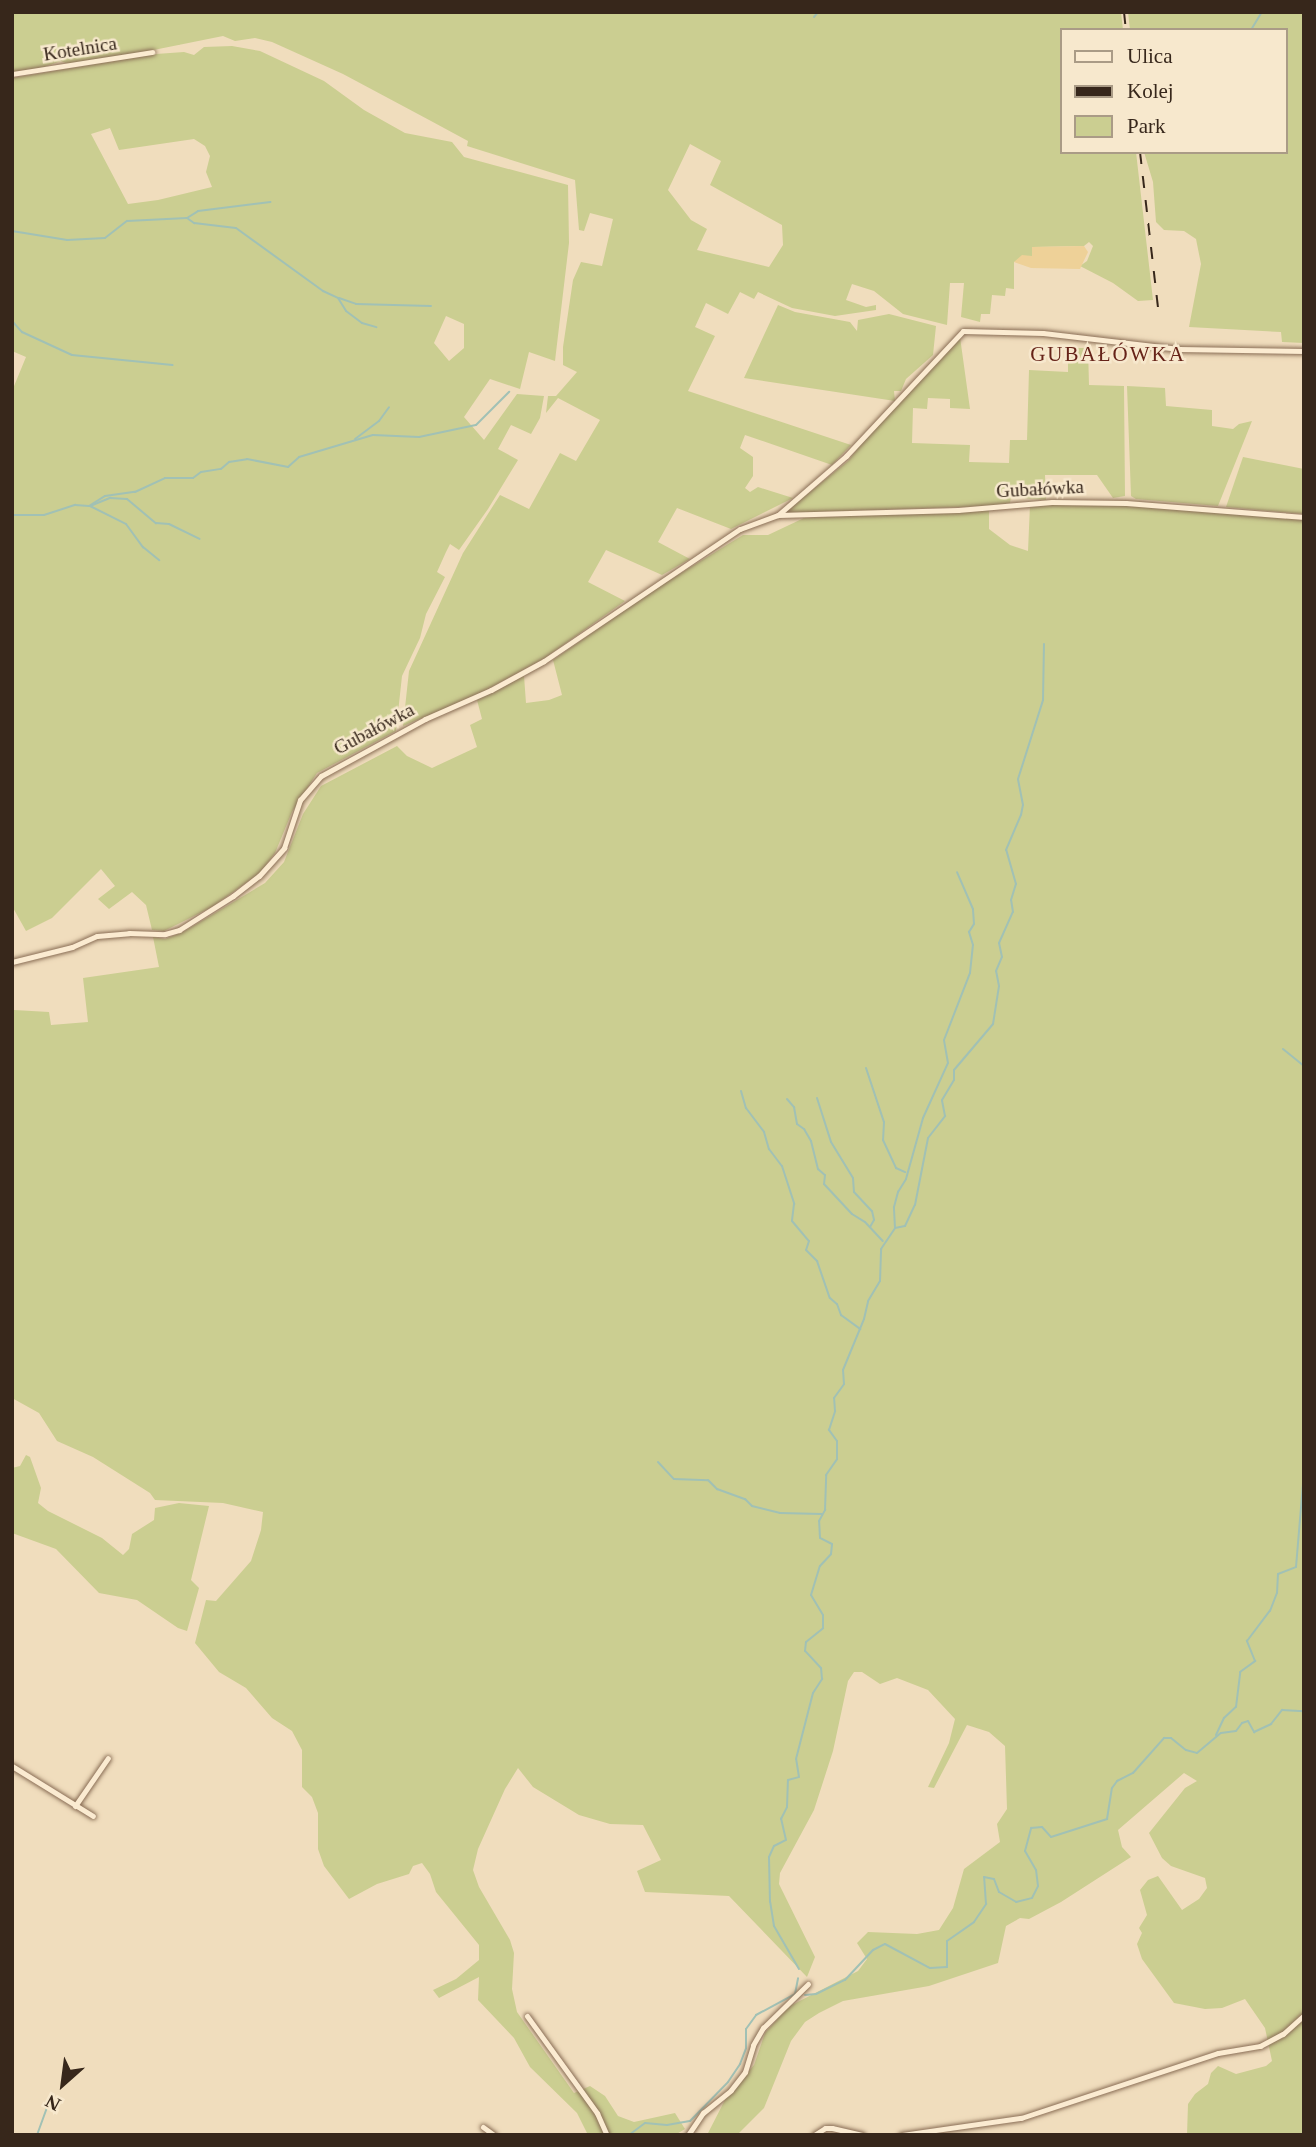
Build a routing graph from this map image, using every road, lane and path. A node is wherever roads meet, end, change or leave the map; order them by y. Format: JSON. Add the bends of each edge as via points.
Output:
{"nodes":[{"id":1,"x":152,"y":52,"type":"dead end"},
{"id":2,"x":12,"y":74,"type":"edge"},
{"id":3,"x":1304,"y":351,"type":"edge"},
{"id":4,"x":778,"y":515,"type":"junction"},
{"id":5,"x":1304,"y":517,"type":"edge"},
{"id":6,"x":12,"y":961,"type":"edge"},
{"id":7,"x":108,"y":1758,"type":"dead end"},
{"id":8,"x":12,"y":1766,"type":"edge"},
{"id":9,"x":75,"y":1806,"type":"junction"},
{"id":10,"x":93,"y":1816,"type":"dead end"},
{"id":11,"x":808,"y":1983,"type":"dead end"},
{"id":12,"x":1304,"y":2014,"type":"edge"},
{"id":13,"x":527,"y":2016,"type":"dead end"},
{"id":14,"x":482,"y":2127,"type":"dead end"},
{"id":15,"x":494,"y":2135,"type":"edge"},
{"id":16,"x":607,"y":2135,"type":"edge"},
{"id":17,"x":688,"y":2135,"type":"edge"},
{"id":18,"x":814,"y":2135,"type":"edge"},
{"id":19,"x":862,"y":2135,"type":"edge"},
{"id":20,"x":901,"y":2135,"type":"edge"}],
"edges":[{"from":1,"to":2,"type":"street","name":"Kotelnica"},
{"from":3,"to":4,"type":"street","name":"Gubałówka","via":[[1179,349],[1043,333],[963,331],[846,456]]},
{"from":4,"to":5,"type":"street","name":"Gubałówka","via":[[958,510],[1052,502]]},
{"from":4,"to":6,"type":"street","name":"Gubałówka","via":[[740,529],[544,662],[321,776],[300,800],[284,848],[259,876],[179,930],[97,936]]},
{"from":7,"to":9,"type":"street"},
{"from":8,"to":9,"type":"street"},
{"from":9,"to":10,"type":"street"},
{"from":11,"to":17,"type":"street","via":[[763,2028],[745,2072]]},
{"from":12,"to":20,"type":"street","via":[[1283,2034],[1259,2046],[1218,2053],[1021,2118]]},
{"from":13,"to":16,"type":"street","via":[[597,2113]]},
{"from":14,"to":15,"type":"street"},
{"from":18,"to":19,"type":"street","via":[[825,2128]]}]}
